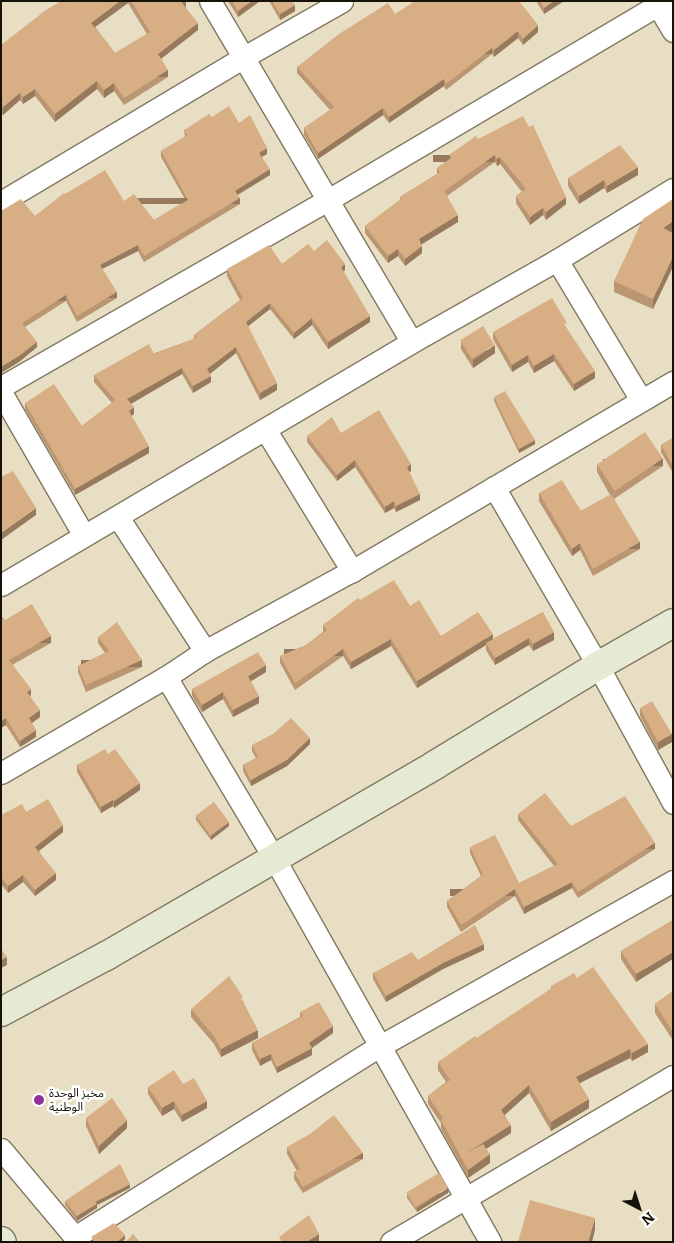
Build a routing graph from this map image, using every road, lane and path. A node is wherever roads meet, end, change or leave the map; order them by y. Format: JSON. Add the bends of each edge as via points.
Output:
{"nodes":[{"id":1,"x":210,"y":1,"type":"edge"},
{"id":2,"x":342,"y":1,"type":"edge"},
{"id":3,"x":659,"y":2,"type":"edge"},
{"id":4,"x":673,"y":31,"type":"edge"},
{"id":5,"x":244,"y":57,"type":"junction"},
{"id":6,"x":673,"y":189,"type":"edge"},
{"id":7,"x":328,"y":200,"type":"junction"},
{"id":8,"x":1,"y":202,"type":"edge"},
{"id":9,"x":557,"y":260,"type":"junction"},
{"id":10,"x":412,"y":342,"type":"junction"},
{"id":11,"x":673,"y":382,"type":"edge"},
{"id":12,"x":1,"y":387,"type":"edge"},
{"id":13,"x":1,"y":392,"type":"edge"},
{"id":14,"x":641,"y":400,"type":"junction"},
{"id":15,"x":265,"y":429,"type":"junction"},
{"id":16,"x":494,"y":487,"type":"junction"},
{"id":17,"x":118,"y":517,"type":"junction"},
{"id":18,"x":84,"y":536,"type":"junction"},
{"id":19,"x":352,"y":571,"type":"junction"},
{"id":20,"x":1,"y":585,"type":"edge"},
{"id":21,"x":673,"y":623,"type":"edge"},
{"id":22,"x":205,"y":651,"type":"junction"},
{"id":23,"x":598,"y":666,"type":"junction"},
{"id":24,"x":166,"y":676,"type":"junction"},
{"id":25,"x":1,"y":773,"type":"edge"},
{"id":26,"x":673,"y":803,"type":"edge"},
{"id":27,"x":274,"y":858,"type":"junction"},
{"id":28,"x":673,"y":880,"type":"edge"},
{"id":29,"x":1,"y":1012,"type":"edge"},
{"id":30,"x":380,"y":1046,"type":"junction"},
{"id":31,"x":673,"y":1076,"type":"edge"},
{"id":32,"x":1,"y":1149,"type":"edge"},
{"id":33,"x":466,"y":1198,"type":"junction"},
{"id":34,"x":77,"y":1240,"type":"edge"},
{"id":35,"x":391,"y":1242,"type":"edge"},
{"id":36,"x":490,"y":1242,"type":"edge"}],
"edges":[{"from":1,"to":5,"type":"street"},
{"from":2,"to":5,"type":"street"},
{"from":3,"to":4,"type":"street"},
{"from":3,"to":7,"type":"street"},
{"from":5,"to":7,"type":"street"},
{"from":5,"to":8,"type":"street"},
{"from":6,"to":9,"type":"street"},
{"from":7,"to":10,"type":"street"},
{"from":7,"to":12,"type":"street"},
{"from":9,"to":10,"type":"street"},
{"from":9,"to":14,"type":"street"},
{"from":10,"to":15,"type":"street"},
{"from":11,"to":14,"type":"street"},
{"from":13,"to":18,"type":"street"},
{"from":14,"to":16,"type":"street"},
{"from":15,"to":17,"type":"street"},
{"from":15,"to":19,"type":"street"},
{"from":16,"to":19,"type":"street"},
{"from":16,"to":23,"type":"street"},
{"from":17,"to":18,"type":"street"},
{"from":17,"to":22,"type":"street"},
{"from":18,"to":20,"type":"street"},
{"from":19,"to":22,"type":"street"},
{"from":21,"to":23,"type":"street"},
{"from":22,"to":24,"type":"street"},
{"from":23,"to":26,"type":"street"},
{"from":23,"to":27,"type":"street"},
{"from":24,"to":25,"type":"street"},
{"from":24,"to":27,"type":"street"},
{"from":27,"to":29,"type":"street","via":[[106,956]]},
{"from":27,"to":30,"type":"street"},
{"from":28,"to":30,"type":"street"},
{"from":30,"to":33,"type":"street"},
{"from":30,"to":34,"type":"street"},
{"from":31,"to":33,"type":"street"},
{"from":32,"to":34,"type":"street"},
{"from":33,"to":35,"type":"street"},
{"from":33,"to":36,"type":"street"}]}
